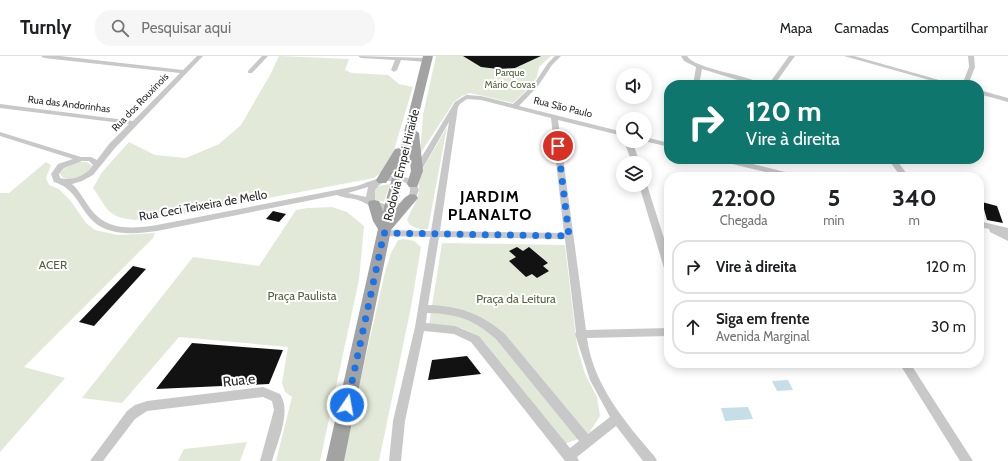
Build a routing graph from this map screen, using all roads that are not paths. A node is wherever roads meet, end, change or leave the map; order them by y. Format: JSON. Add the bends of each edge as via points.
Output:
{"nodes":[{"id":1,"x":44,"y":56,"type":"edge"},
{"id":2,"x":93,"y":56,"type":"edge"},
{"id":3,"x":200,"y":56,"type":"edge"},
{"id":4,"x":265,"y":56,"type":"edge"},
{"id":5,"x":361,"y":56,"type":"edge"},
{"id":6,"x":558,"y":56,"type":"edge"},
{"id":7,"x":684,"y":56,"type":"edge"},
{"id":8,"x":792,"y":56,"type":"edge"},
{"id":9,"x":847,"y":56,"type":"edge"},
{"id":10,"x":971,"y":56,"type":"edge"},
{"id":11,"x":399,"y":58,"type":"junction"},
{"id":12,"x":428,"y":58,"type":"edge"},
{"id":13,"x":87,"y":60,"type":"junction"},
{"id":14,"x":700,"y":66,"type":"junction"},
{"id":15,"x":394,"y":70,"type":"dead end"},
{"id":16,"x":185,"y":72,"type":"junction"},
{"id":17,"x":250,"y":72,"type":"dead end"},
{"id":18,"x":697,"y":80,"type":"edge"},
{"id":19,"x":745,"y":80,"type":"edge"},
{"id":20,"x":775,"y":80,"type":"edge"},
{"id":21,"x":936,"y":80,"type":"edge"},
{"id":22,"x":967,"y":80,"type":"edge"},
{"id":23,"x":984,"y":93,"type":"edge"},
{"id":24,"x":1008,"y":100,"type":"edge"},
{"id":25,"x":0,"y":106,"type":"edge"},
{"id":26,"x":515,"y":106,"type":"junction"},
{"id":27,"x":455,"y":108,"type":"junction"},
{"id":28,"x":554,"y":116,"type":"junction"},
{"id":29,"x":135,"y":123,"type":"junction"},
{"id":30,"x":412,"y":123,"type":"junction"},
{"id":31,"x":616,"y":132,"type":"edge"},
{"id":32,"x":0,"y":134,"type":"edge"},
{"id":33,"x":652,"y":141,"type":"edge"},
{"id":34,"x":664,"y":144,"type":"edge"},
{"id":35,"x":112,"y":146,"type":"junction"},
{"id":36,"x":52,"y":151,"type":"junction"},
{"id":37,"x":83,"y":159,"type":"junction"},
{"id":38,"x":741,"y":164,"type":"edge"},
{"id":39,"x":97,"y":165,"type":"junction"},
{"id":40,"x":417,"y":171,"type":"junction"},
{"id":41,"x":770,"y":172,"type":"edge"},
{"id":42,"x":92,"y":173,"type":"junction"},
{"id":43,"x":55,"y":174,"type":"junction"},
{"id":44,"x":399,"y":178,"type":"junction"},
{"id":45,"x":380,"y":181,"type":"junction"},
{"id":46,"x":65,"y":182,"type":"junction"},
{"id":47,"x":413,"y":184,"type":"junction"},
{"id":48,"x":644,"y":192,"type":"edge"},
{"id":49,"x":77,"y":193,"type":"junction"},
{"id":50,"x":325,"y":194,"type":"junction"},
{"id":51,"x":412,"y":198,"type":"junction"},
{"id":52,"x":373,"y":203,"type":"junction"},
{"id":53,"x":390,"y":208,"type":"junction"},
{"id":54,"x":984,"y":225,"type":"edge"},
{"id":55,"x":984,"y":226,"type":"edge"},
{"id":56,"x":1008,"y":230,"type":"edge"},
{"id":57,"x":384,"y":231,"type":"junction"},
{"id":58,"x":435,"y":234,"type":"junction"},
{"id":59,"x":569,"y":236,"type":"junction"},
{"id":60,"x":1008,"y":238,"type":"edge"},
{"id":61,"x":664,"y":253,"type":"edge"},
{"id":62,"x":423,"y":309,"type":"junction"},
{"id":63,"x":420,"y":327,"type":"junction"},
{"id":64,"x":664,"y":332,"type":"edge"},
{"id":65,"x":580,"y":334,"type":"junction"},
{"id":66,"x":907,"y":368,"type":"edge"},
{"id":67,"x":616,"y":419,"type":"junction"},
{"id":68,"x":588,"y":442,"type":"junction"},
{"id":69,"x":571,"y":459,"type":"edge"},
{"id":70,"x":96,"y":461,"type":"edge"},
{"id":71,"x":266,"y":461,"type":"edge"},
{"id":72,"x":335,"y":461,"type":"edge"},
{"id":73,"x":395,"y":461,"type":"edge"},
{"id":74,"x":651,"y":461,"type":"edge"},
{"id":75,"x":967,"y":461,"type":"edge"}],
"edges":[{"from":1,"to":13,"type":"street"},
{"from":2,"to":13,"type":"street"},
{"from":3,"to":16,"type":"street","name":"Rua dos Rouxinois"},
{"from":4,"to":17,"type":"street"},
{"from":5,"to":11,"type":"street"},
{"from":6,"to":26,"type":"street","via":[[536,85]]},
{"from":7,"to":14,"type":"street","via":[[686,60]]},
{"from":8,"to":20,"type":"street"},
{"from":9,"to":21,"type":"street"},
{"from":10,"to":22,"type":"street","via":[[972,66]]},
{"from":11,"to":12,"type":"street"},
{"from":11,"to":15,"type":"street"},
{"from":12,"to":30,"type":"main road","name":"Rodovia Empei Hiraide"},
{"from":13,"to":16,"type":"street"},
{"from":14,"to":18,"type":"street"},
{"from":14,"to":19,"type":"street"},
{"from":16,"to":29,"type":"street","name":"Rua dos Rouxinois"},
{"from":23,"to":24,"type":"street"},
{"from":25,"to":29,"type":"street","name":"Rua das Andorinhas"},
{"from":26,"to":27,"type":"street","name":"Rua São Paulo","via":[[469,97],[460,100]]},
{"from":26,"to":28,"type":"street","name":"Rua São Paulo"},
{"from":27,"to":40,"type":"street"},
{"from":27,"to":58,"type":"street"},
{"from":28,"to":31,"type":"street","name":"Rua São Paulo"},
{"from":28,"to":59,"type":"street"},
{"from":29,"to":35,"type":"street","name":"Rua dos Rouxinois"},
{"from":30,"to":40,"type":"main road"},
{"from":30,"to":44,"type":"main road","name":"Rodovia Empei Hiraide"},
{"from":30,"to":45,"type":"main road","via":[[395,160]]},
{"from":32,"to":36,"type":"street"},
{"from":33,"to":34,"type":"street"},
{"from":35,"to":37,"type":"street","name":"Rua dos Rouxinois"},
{"from":35,"to":39,"type":"street","name":"Rua dos Rouxinois"},
{"from":36,"to":37,"type":"street"},
{"from":36,"to":43,"type":"street","via":[[57,160]]},
{"from":37,"to":39,"type":"street","via":[[94,160]]},
{"from":37,"to":43,"type":"street","name":"Rua dos Rouxinois","via":[[61,166]]},
{"from":38,"to":41,"type":"street"},
{"from":39,"to":42,"type":"street","name":"Rua dos Rouxinois"},
{"from":40,"to":47,"type":"main road"},
{"from":42,"to":46,"type":"street","via":[[79,180]]},
{"from":42,"to":49,"type":"street"},
{"from":43,"to":46,"type":"street","name":"Rua Ceci Teixeira de Mello","via":[[57,180]]},
{"from":44,"to":45,"type":"street","name":"Rua Ceci Teixeira de Mello"},
{"from":44,"to":47,"type":"street"},
{"from":44,"to":53,"type":"main road","name":"Rodovia Empei Hiraide"},
{"from":45,"to":50,"type":"street","name":"Rua Ceci Teixeira de Mello"},
{"from":45,"to":52,"type":"street","via":[[369,192]]},
{"from":46,"to":49,"type":"street","name":"Rua Ceci Teixeira de Mello"},
{"from":47,"to":51,"type":"street","via":[[415,191]]},
{"from":48,"to":61,"type":"street"},
{"from":49,"to":50,"type":"street","name":"Rua Ceci Teixeira de Mello","via":[[99,222],[128,230],[162,227]]},
{"from":50,"to":52,"type":"street","name":"Rua Ceci Teixeira de Mello","via":[[351,195]]},
{"from":51,"to":53,"type":"street","via":[[405,205]]},
{"from":51,"to":57,"type":"main road"},
{"from":52,"to":53,"type":"street","name":"Rua Ceci Teixeira de Mello"},
{"from":52,"to":57,"type":"main road"},
{"from":53,"to":57,"type":"main road","name":"Rodovia Empei Hiraide"},
{"from":54,"to":56,"type":"street"},
{"from":55,"to":60,"type":"street"},
{"from":57,"to":58,"type":"street"},
{"from":57,"to":72,"type":"main road","name":"Rodovia Empei Hiraide"},
{"from":58,"to":59,"type":"street"},
{"from":58,"to":62,"type":"street"},
{"from":59,"to":65,"type":"street"},
{"from":62,"to":63,"type":"street"},
{"from":62,"to":68,"type":"street","via":[[453,310],[477,318],[488,325]]},
{"from":63,"to":69,"type":"street","via":[[455,330],[475,339]]},
{"from":63,"to":73,"type":"street","via":[[403,402]]},
{"from":64,"to":65,"type":"street"},
{"from":65,"to":67,"type":"street","via":[[592,377]]},
{"from":66,"to":75,"type":"street"},
{"from":67,"to":68,"type":"street"},
{"from":67,"to":74,"type":"street"},
{"from":68,"to":69,"type":"street"},
{"from":70,"to":71,"type":"street","name":"Rua e","via":[[131,415],[139,409],[256,392],[271,394],[277,398],[280,410]]}]}
